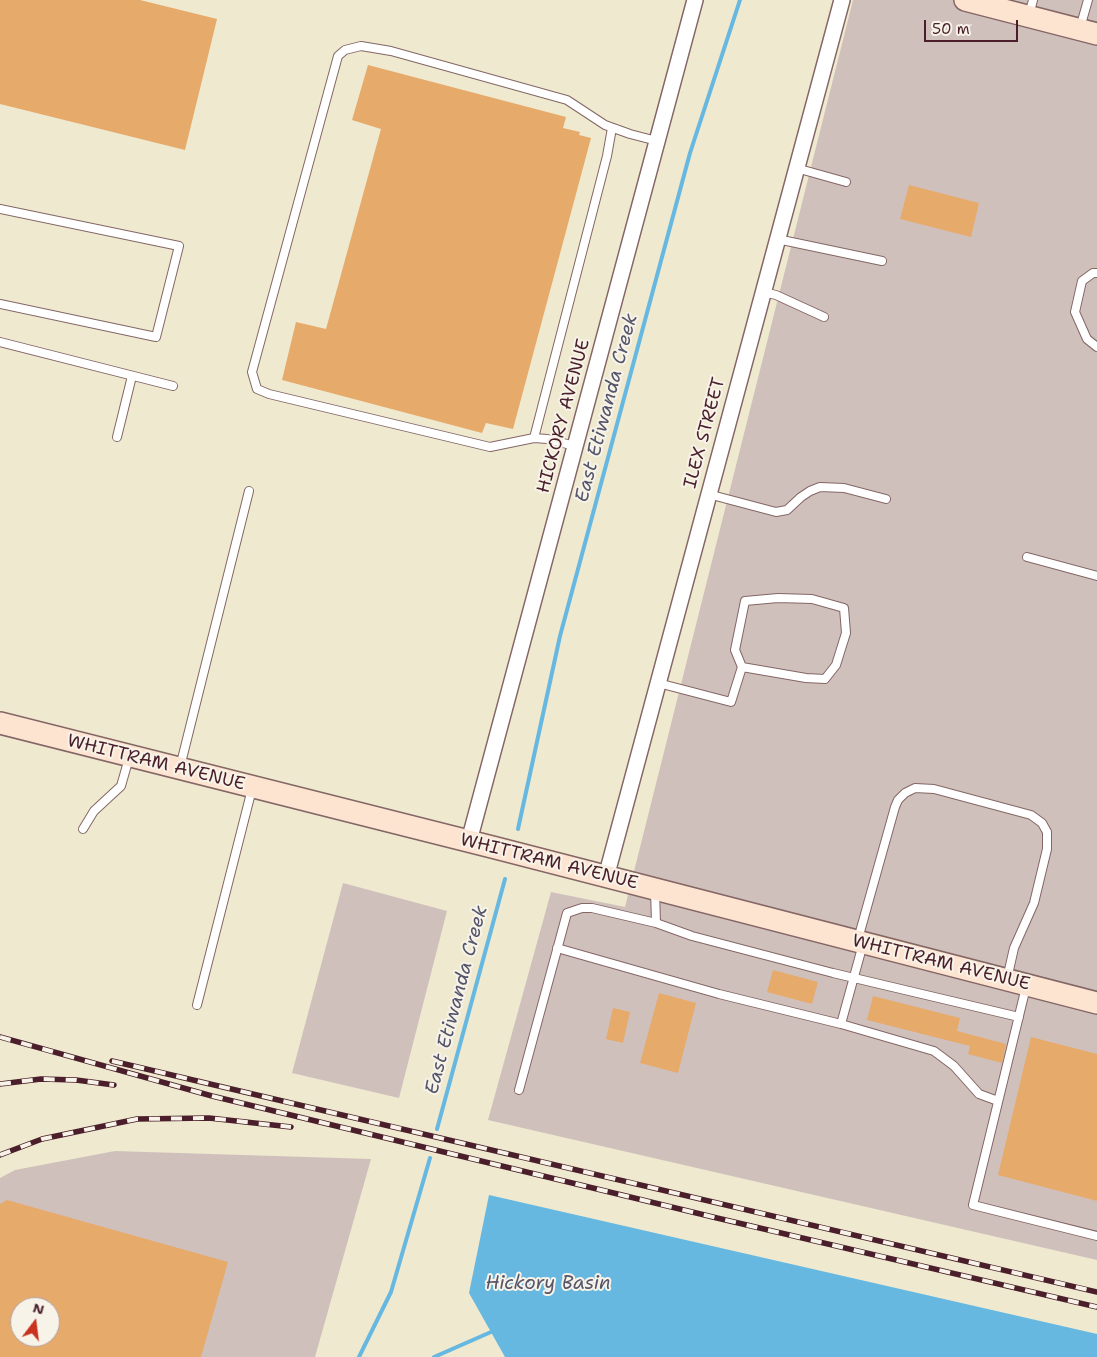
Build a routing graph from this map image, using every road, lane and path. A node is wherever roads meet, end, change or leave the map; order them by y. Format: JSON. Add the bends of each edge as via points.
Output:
{"nodes":[{"id":1,"x":696,"y":0,"type":"edge"},
{"id":2,"x":842,"y":0,"type":"edge"},
{"id":3,"x":968,"y":0,"type":"edge"},
{"id":4,"x":1088,"y":0,"type":"edge"},
{"id":5,"x":1024,"y":9,"type":"edge"},
{"id":6,"x":1088,"y":32,"type":"edge"},
{"id":7,"x":612,"y":128,"type":"junction"},
{"id":8,"x":657,"y":142,"type":"junction"},
{"id":9,"x":796,"y":168,"type":"junction"},
{"id":10,"x":846,"y":182,"type":"dead end"},
{"id":11,"x":0,"y":209,"type":"edge"},
{"id":12,"x":777,"y":239,"type":"junction"},
{"id":13,"x":882,"y":260,"type":"dead end"},
{"id":14,"x":1097,"y":274,"type":"edge"},
{"id":15,"x":763,"y":292,"type":"junction"},
{"id":16,"x":0,"y":304,"type":"edge"},
{"id":17,"x":824,"y":317,"type":"dead end"},
{"id":18,"x":0,"y":342,"type":"edge"},
{"id":19,"x":1097,"y":348,"type":"edge"},
{"id":20,"x":132,"y":376,"type":"junction"},
{"id":21,"x":172,"y":386,"type":"dead end"},
{"id":22,"x":117,"y":437,"type":"dead end"},
{"id":23,"x":534,"y":438,"type":"junction"},
{"id":24,"x":575,"y":446,"type":"junction"},
{"id":25,"x":249,"y":491,"type":"dead end"},
{"id":26,"x":708,"y":494,"type":"junction"},
{"id":27,"x":886,"y":500,"type":"dead end"},
{"id":28,"x":1026,"y":557,"type":"dead end"},
{"id":29,"x":1097,"y":576,"type":"edge"},
{"id":30,"x":742,"y":667,"type":"junction"},
{"id":31,"x":658,"y":683,"type":"junction"},
{"id":32,"x":0,"y":724,"type":"edge"},
{"id":33,"x":129,"y":756,"type":"junction"},
{"id":34,"x":179,"y":768,"type":"junction"},
{"id":35,"x":252,"y":787,"type":"junction"},
{"id":36,"x":83,"y":829,"type":"dead end"},
{"id":37,"x":469,"y":841,"type":"junction"},
{"id":38,"x":606,"y":876,"type":"junction"},
{"id":39,"x":655,"y":889,"type":"junction"},
{"id":40,"x":656,"y":922,"type":"junction"},
{"id":41,"x":860,"y":942,"type":"junction"},
{"id":42,"x":557,"y":948,"type":"junction"},
{"id":43,"x":854,"y":977,"type":"junction"},
{"id":44,"x":1017,"y":982,"type":"junction"},
{"id":45,"x":1097,"y":1003,"type":"edge"},
{"id":46,"x":197,"y":1005,"type":"dead end"},
{"id":47,"x":1019,"y":1017,"type":"junction"},
{"id":48,"x":841,"y":1024,"type":"junction"},
{"id":49,"x":519,"y":1090,"type":"dead end"},
{"id":50,"x":998,"y":1101,"type":"junction"},
{"id":51,"x":1097,"y":1236,"type":"edge"}],
"edges":[{"from":1,"to":8,"type":"street","name":"HICKORY AVENUE"},
{"from":2,"to":9,"type":"street","name":"ILEX STREET"},
{"from":3,"to":5,"type":"street"},
{"from":4,"to":6,"type":"lane"},
{"from":5,"to":6,"type":"street"},
{"from":7,"to":8,"type":"lane"},
{"from":7,"to":23,"type":"lane"},
{"from":7,"to":23,"type":"lane","via":[[567,100],[391,51],[361,46],[345,50],[338,56],[252,372],[257,389],[269,394],[490,447]]},
{"from":8,"to":24,"type":"street","name":"HICKORY AVENUE"},
{"from":9,"to":10,"type":"lane"},
{"from":9,"to":12,"type":"street","name":"ILEX STREET"},
{"from":11,"to":16,"type":"lane","via":[[179,246],[156,337]]},
{"from":12,"to":13,"type":"lane"},
{"from":12,"to":15,"type":"street","name":"ILEX STREET"},
{"from":14,"to":19,"type":"lane","via":[[1082,281],[1075,312],[1087,339]]},
{"from":15,"to":17,"type":"lane"},
{"from":15,"to":26,"type":"street","name":"ILEX STREET"},
{"from":18,"to":20,"type":"lane"},
{"from":20,"to":21,"type":"lane"},
{"from":20,"to":22,"type":"lane"},
{"from":23,"to":24,"type":"lane"},
{"from":24,"to":37,"type":"street","name":"HICKORY AVENUE"},
{"from":25,"to":34,"type":"lane"},
{"from":26,"to":27,"type":"lane","via":[[776,512],[787,510],[801,497],[820,487],[844,488]]},
{"from":26,"to":31,"type":"street","name":"ILEX STREET"},
{"from":28,"to":29,"type":"lane"},
{"from":30,"to":30,"type":"lane","via":[[735,650],[745,601],[812,599],[844,608],[846,633],[836,665],[825,679]]},
{"from":30,"to":31,"type":"lane","via":[[731,702]]},
{"from":31,"to":38,"type":"street","name":"ILEX STREET"},
{"from":32,"to":33,"type":"street","name":"WHITTRAM AVENUE"},
{"from":33,"to":34,"type":"street","name":"WHITTRAM AVENUE"},
{"from":33,"to":36,"type":"lane","via":[[121,786],[94,811]]},
{"from":34,"to":35,"type":"street","name":"WHITTRAM AVENUE"},
{"from":35,"to":37,"type":"street","name":"WHITTRAM AVENUE"},
{"from":35,"to":46,"type":"lane"},
{"from":37,"to":38,"type":"street","name":"WHITTRAM AVENUE"},
{"from":38,"to":39,"type":"street","name":"WHITTRAM AVENUE"},
{"from":39,"to":40,"type":"lane"},
{"from":39,"to":41,"type":"street","name":"WHITTRAM AVENUE"},
{"from":40,"to":42,"type":"lane","via":[[592,908],[572,910],[567,913]]},
{"from":40,"to":43,"type":"lane","via":[[692,936]]},
{"from":41,"to":43,"type":"lane"},
{"from":41,"to":44,"type":"street","name":"WHITTRAM AVENUE"},
{"from":41,"to":44,"type":"lane","via":[[898,800],[915,788],[934,789],[1031,815],[1042,823],[1046,832],[1047,849],[1034,903],[1014,948]]},
{"from":42,"to":48,"type":"lane","via":[[719,994]]},
{"from":42,"to":49,"type":"lane"},
{"from":43,"to":47,"type":"lane"},
{"from":43,"to":48,"type":"lane"},
{"from":44,"to":45,"type":"street","name":"WHITTRAM AVENUE"},
{"from":44,"to":47,"type":"lane"},
{"from":47,"to":50,"type":"lane"},
{"from":48,"to":50,"type":"lane","via":[[934,1051],[954,1066],[979,1094]]},
{"from":50,"to":51,"type":"lane","via":[[972,1205]]}]}
